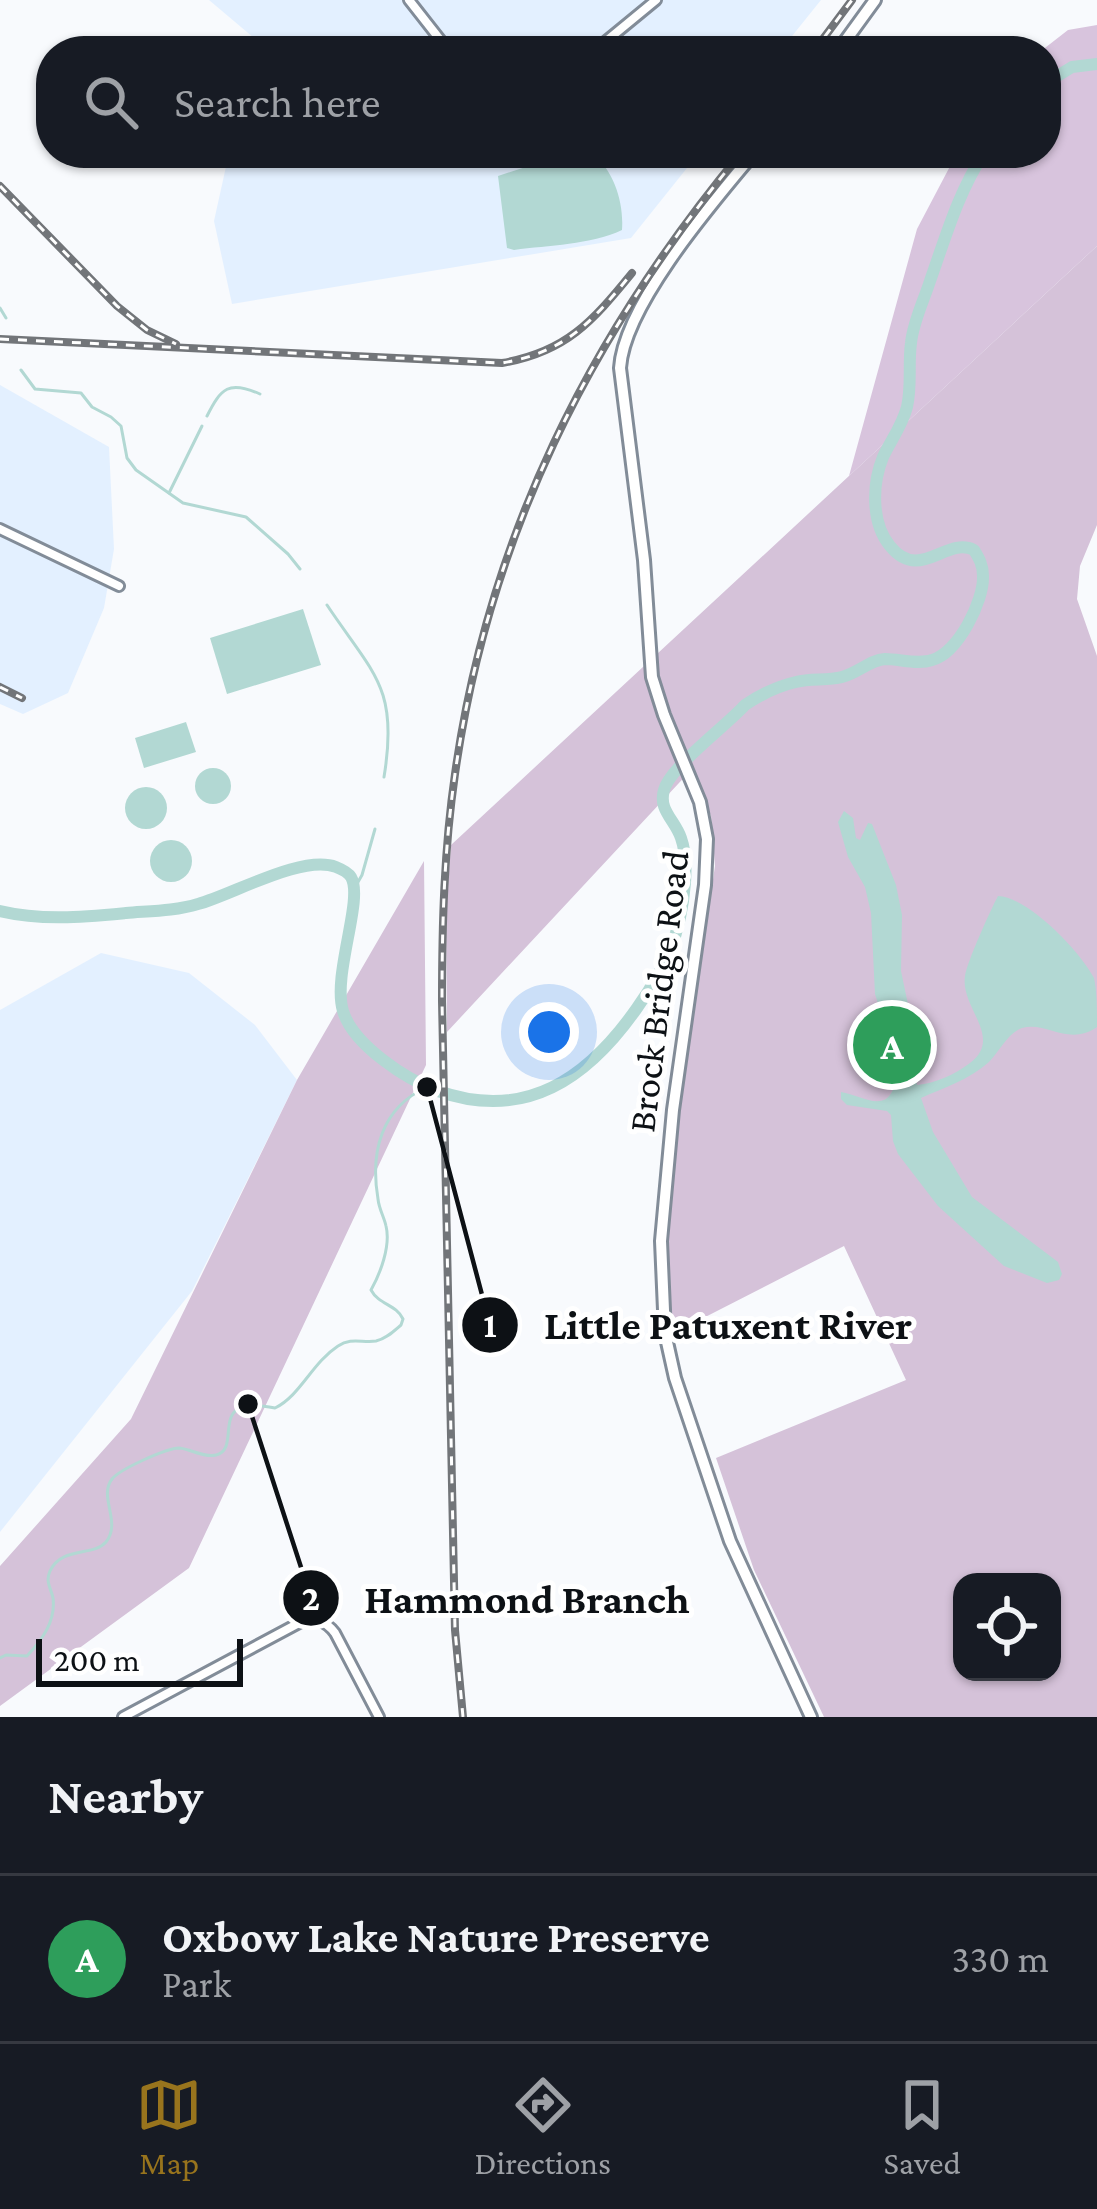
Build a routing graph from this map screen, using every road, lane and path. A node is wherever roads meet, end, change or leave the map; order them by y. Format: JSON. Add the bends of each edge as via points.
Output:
{"nodes":[{"id":1,"x":409,"y":0,"type":"edge"},
{"id":2,"x":656,"y":0,"type":"edge"},
{"id":3,"x":875,"y":0,"type":"edge"},
{"id":4,"x":437,"y":36,"type":"edge"},
{"id":5,"x":612,"y":36,"type":"edge"},
{"id":6,"x":849,"y":36,"type":"edge"},
{"id":7,"x":742,"y":168,"type":"edge"},
{"id":8,"x":0,"y":529,"type":"edge"},
{"id":9,"x":119,"y":586,"type":"dead end"},
{"id":10,"x":123,"y":1717,"type":"edge"},
{"id":11,"x":380,"y":1717,"type":"edge"},
{"id":12,"x":811,"y":1717,"type":"edge"}],
"edges":[{"from":1,"to":4,"type":"street"},
{"from":2,"to":5,"type":"street"},
{"from":3,"to":6,"type":"street"},
{"from":7,"to":12,"type":"street","name":"Brock Bridge Road","via":[[630,328],[620,368],[651,672],[704,818],[707,858],[662,1226],[665,1333],[730,1541]]},
{"from":8,"to":9,"type":"street"},
{"from":10,"to":11,"type":"street","via":[[299,1623],[320,1620]]}]}
